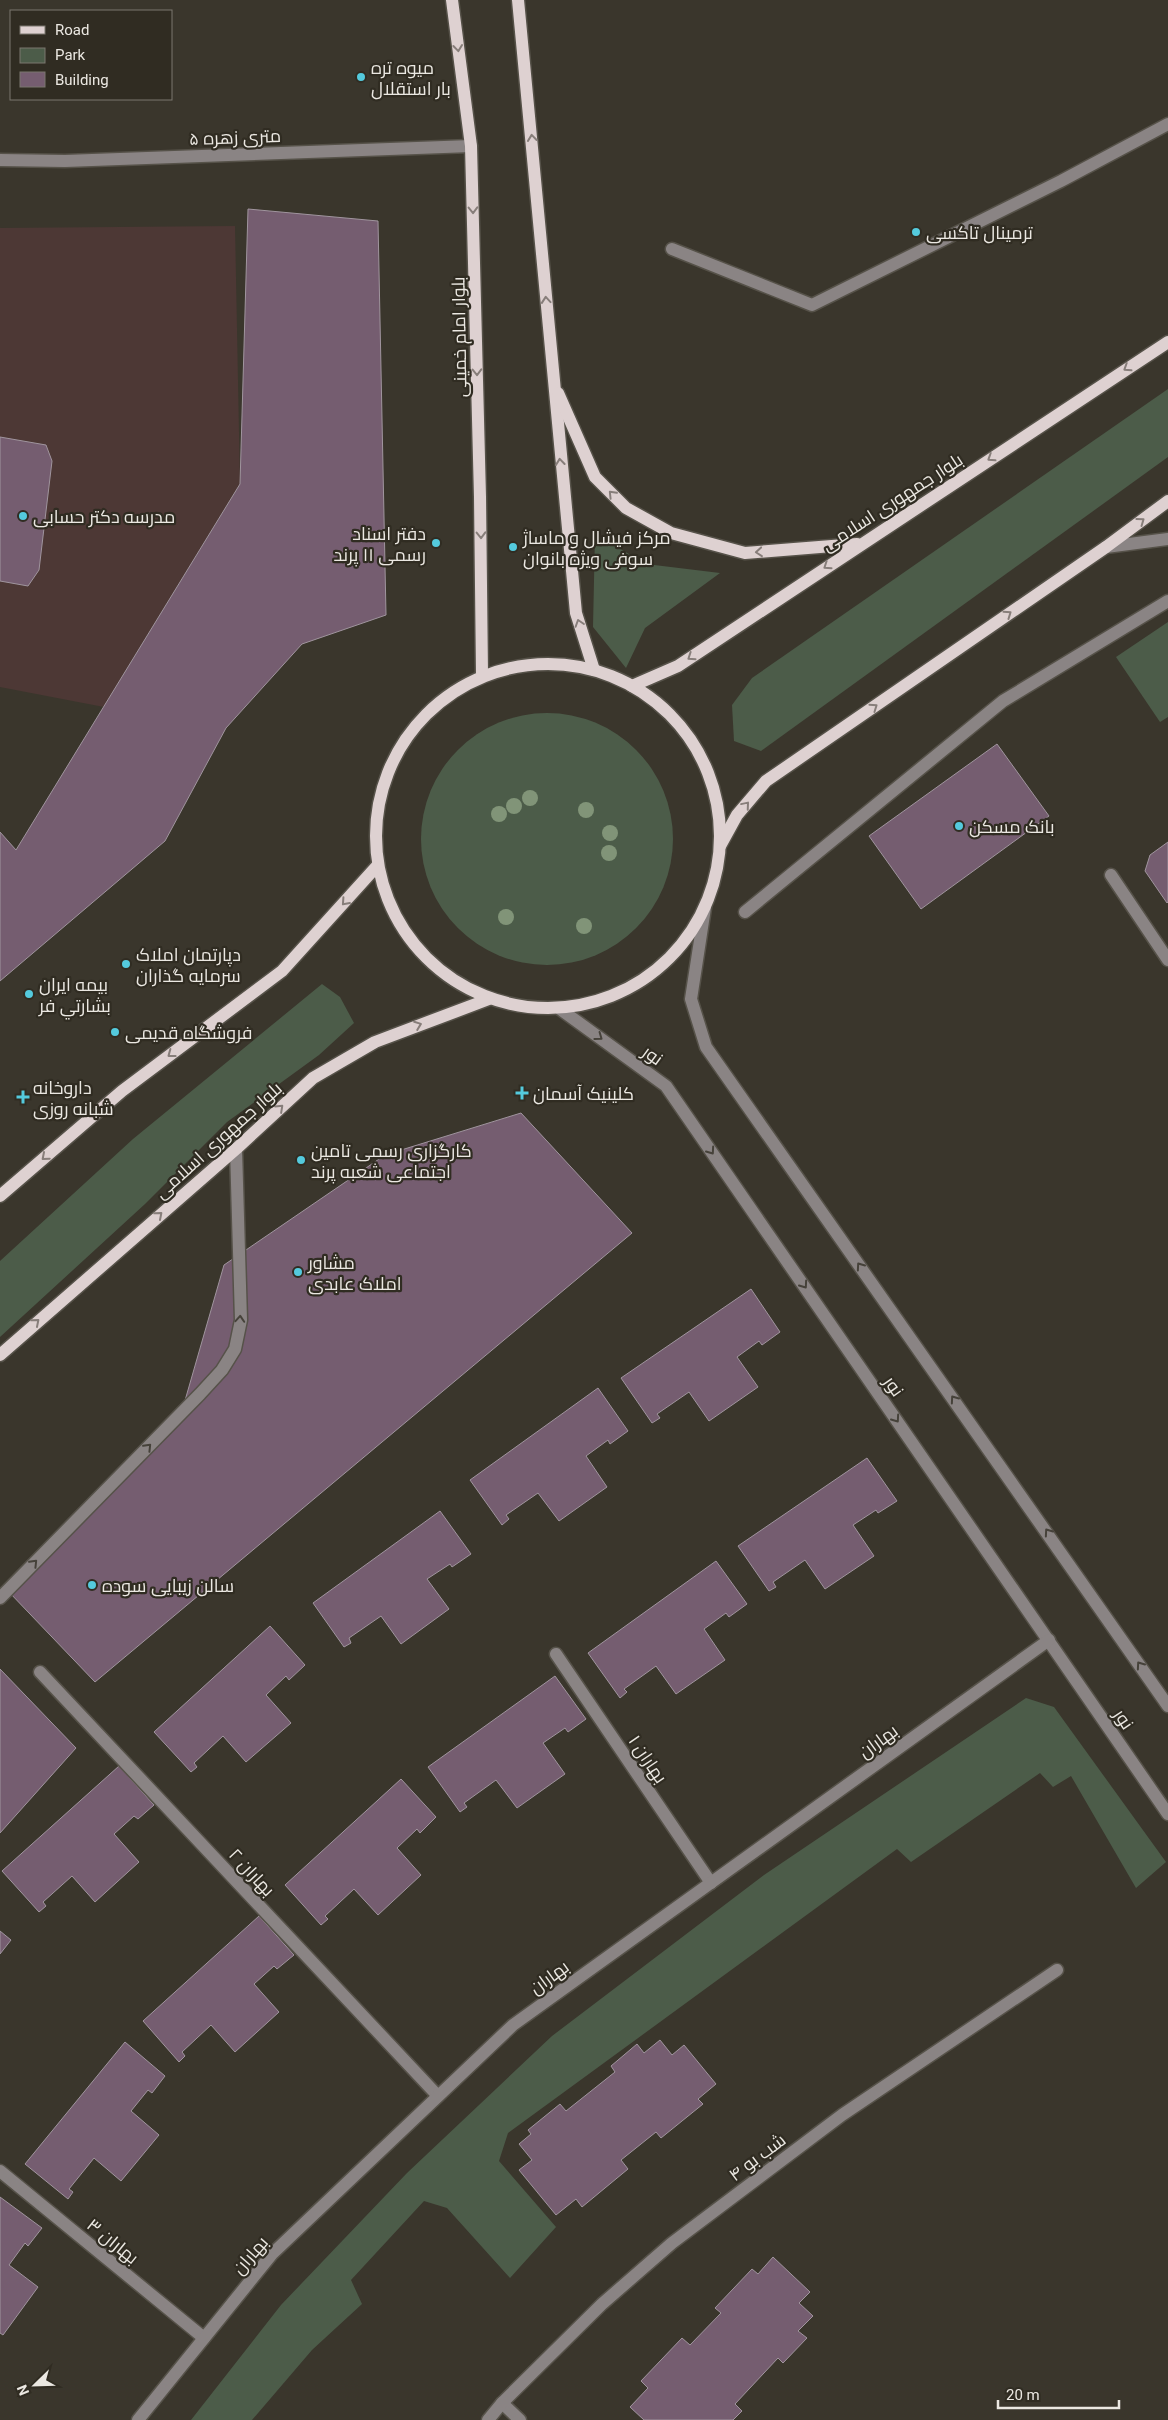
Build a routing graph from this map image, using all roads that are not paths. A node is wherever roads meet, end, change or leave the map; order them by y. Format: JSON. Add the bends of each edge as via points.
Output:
{"nodes":[{"id":1,"x":452,"y":0,"type":"edge"},
{"id":2,"x":518,"y":0,"type":"edge"},
{"id":3,"x":1168,"y":124,"type":"edge"},
{"id":4,"x":471,"y":146,"type":"junction"},
{"id":5,"x":0,"y":160,"type":"edge"},
{"id":6,"x":672,"y":249,"type":"dead end"},
{"id":7,"x":1168,"y":342,"type":"edge"},
{"id":8,"x":552,"y":380,"type":"junction"},
{"id":9,"x":1168,"y":501,"type":"edge"},
{"id":10,"x":1168,"y":539,"type":"edge"},
{"id":11,"x":860,"y":544,"type":"junction"},
{"id":12,"x":1106,"y":547,"type":"junction"},
{"id":13,"x":1168,"y":601,"type":"edge"},
{"id":14,"x":594,"y":670,"type":"junction"},
{"id":15,"x":482,"y":674,"type":"junction"},
{"id":16,"x":632,"y":686,"type":"junction"},
{"id":17,"x":720,"y":846,"type":"junction"},
{"id":18,"x":377,"y":866,"type":"junction"},
{"id":19,"x":1111,"y":875,"type":"dead end"},
{"id":20,"x":705,"y":908,"type":"junction"},
{"id":21,"x":745,"y":912,"type":"dead end"},
{"id":22,"x":1168,"y":960,"type":"edge"},
{"id":23,"x":489,"y":999,"type":"junction"},
{"id":24,"x":560,"y":1009,"type":"junction"},
{"id":25,"x":236,"y":1149,"type":"junction"},
{"id":26,"x":0,"y":1196,"type":"edge"},
{"id":27,"x":0,"y":1355,"type":"edge"},
{"id":28,"x":0,"y":1598,"type":"edge"},
{"id":29,"x":1049,"y":1640,"type":"junction"},
{"id":30,"x":556,"y":1654,"type":"dead end"},
{"id":31,"x":40,"y":1672,"type":"dead end"},
{"id":32,"x":1168,"y":1706,"type":"edge"},
{"id":33,"x":1168,"y":1814,"type":"edge"},
{"id":34,"x":711,"y":1883,"type":"junction"},
{"id":35,"x":1057,"y":1970,"type":"dead end"},
{"id":36,"x":438,"y":2096,"type":"junction"},
{"id":37,"x":0,"y":2171,"type":"edge"},
{"id":38,"x":204,"y":2338,"type":"junction"},
{"id":39,"x":502,"y":2403,"type":"junction"},
{"id":40,"x":138,"y":2420,"type":"edge"},
{"id":41,"x":488,"y":2420,"type":"edge"},
{"id":42,"x":520,"y":2420,"type":"edge"}],
"edges":[{"from":1,"to":4,"type":"main road","name":"بلوار امام خمینی","one_way":true},
{"from":8,"to":2,"type":"main road","one_way":true},
{"from":3,"to":6,"type":"street","via":[[812,305]]},
{"from":4,"to":5,"type":"street","name":"۵ متری زهره","via":[[64,161]]},
{"from":4,"to":15,"type":"main road","name":"بلوار امام خمینی","one_way":true},
{"from":7,"to":11,"type":"main road","name":"بلوار جمهوری اسلامی","one_way":true},
{"from":11,"to":8,"type":"main road","one_way":true,"via":[[745,554],[663,529],[626,508],[595,477]]},
{"from":14,"to":8,"type":"main road","one_way":true,"via":[[576,613]]},
{"from":12,"to":9,"type":"main road","one_way":true},
{"from":10,"to":12,"type":"street"},
{"from":11,"to":16,"type":"main road","name":"بلوار جمهوری اسلامی","one_way":true,"via":[[678,666]]},
{"from":17,"to":12,"type":"main road","one_way":true,"via":[[737,815],[766,781]]},
{"from":13,"to":21,"type":"street","via":[[1004,701]]},
{"from":14,"to":15,"type":"main road","via":[[541,663]]},
{"from":14,"to":16,"type":"main road"},
{"from":15,"to":18,"type":"main road","via":[[447,696],[412,729],[388,770],[376,817]]},
{"from":16,"to":17,"type":"main road","via":[[670,715],[699,754],[716,798]]},
{"from":17,"to":20,"type":"main road","via":[[715,878]]},
{"from":18,"to":23,"type":"main road","via":[[391,909],[416,947],[448,978]]},
{"from":18,"to":26,"type":"main road","one_way":true,"via":[[282,971],[122,1091]]},
{"from":19,"to":22,"type":"street"},
{"from":20,"to":24,"type":"main road","via":[[680,947],[646,979],[605,1000]]},
{"from":32,"to":20,"type":"street","one_way":true,"via":[[706,1047],[691,999]]},
{"from":23,"to":24,"type":"main road","via":[[524,1008]]},
{"from":25,"to":23,"type":"main road","name":"بلوار جمهوری اسلامی","one_way":true,"via":[[312,1078],[375,1042]]},
{"from":24,"to":29,"type":"street","name":"نور","one_way":true,"via":[[666,1086]]},
{"from":27,"to":25,"type":"main road","name":"بلوار جمهوری اسلامی","one_way":true},
{"from":28,"to":25,"type":"street","one_way":true,"via":[[200,1394],[236,1349],[241,1320]]},
{"from":29,"to":33,"type":"street","name":"نور"},
{"from":29,"to":34,"type":"street","name":"بهاران"},
{"from":30,"to":34,"type":"street","name":"بهاران ۱"},
{"from":31,"to":36,"type":"street","name":"بهاران ۲"},
{"from":34,"to":36,"type":"street","name":"بهاران","via":[[513,2025]]},
{"from":35,"to":39,"type":"street","name":"شب بو ۴","via":[[842,2115],[672,2242],[602,2304]]},
{"from":36,"to":38,"type":"street","name":"بهاران","via":[[272,2254]]},
{"from":37,"to":38,"type":"street","name":"بهاران ۳"},
{"from":38,"to":40,"type":"street","name":"بهاران"},
{"from":39,"to":41,"type":"street","name":"شب بو ۴"},
{"from":39,"to":42,"type":"street"}]}
